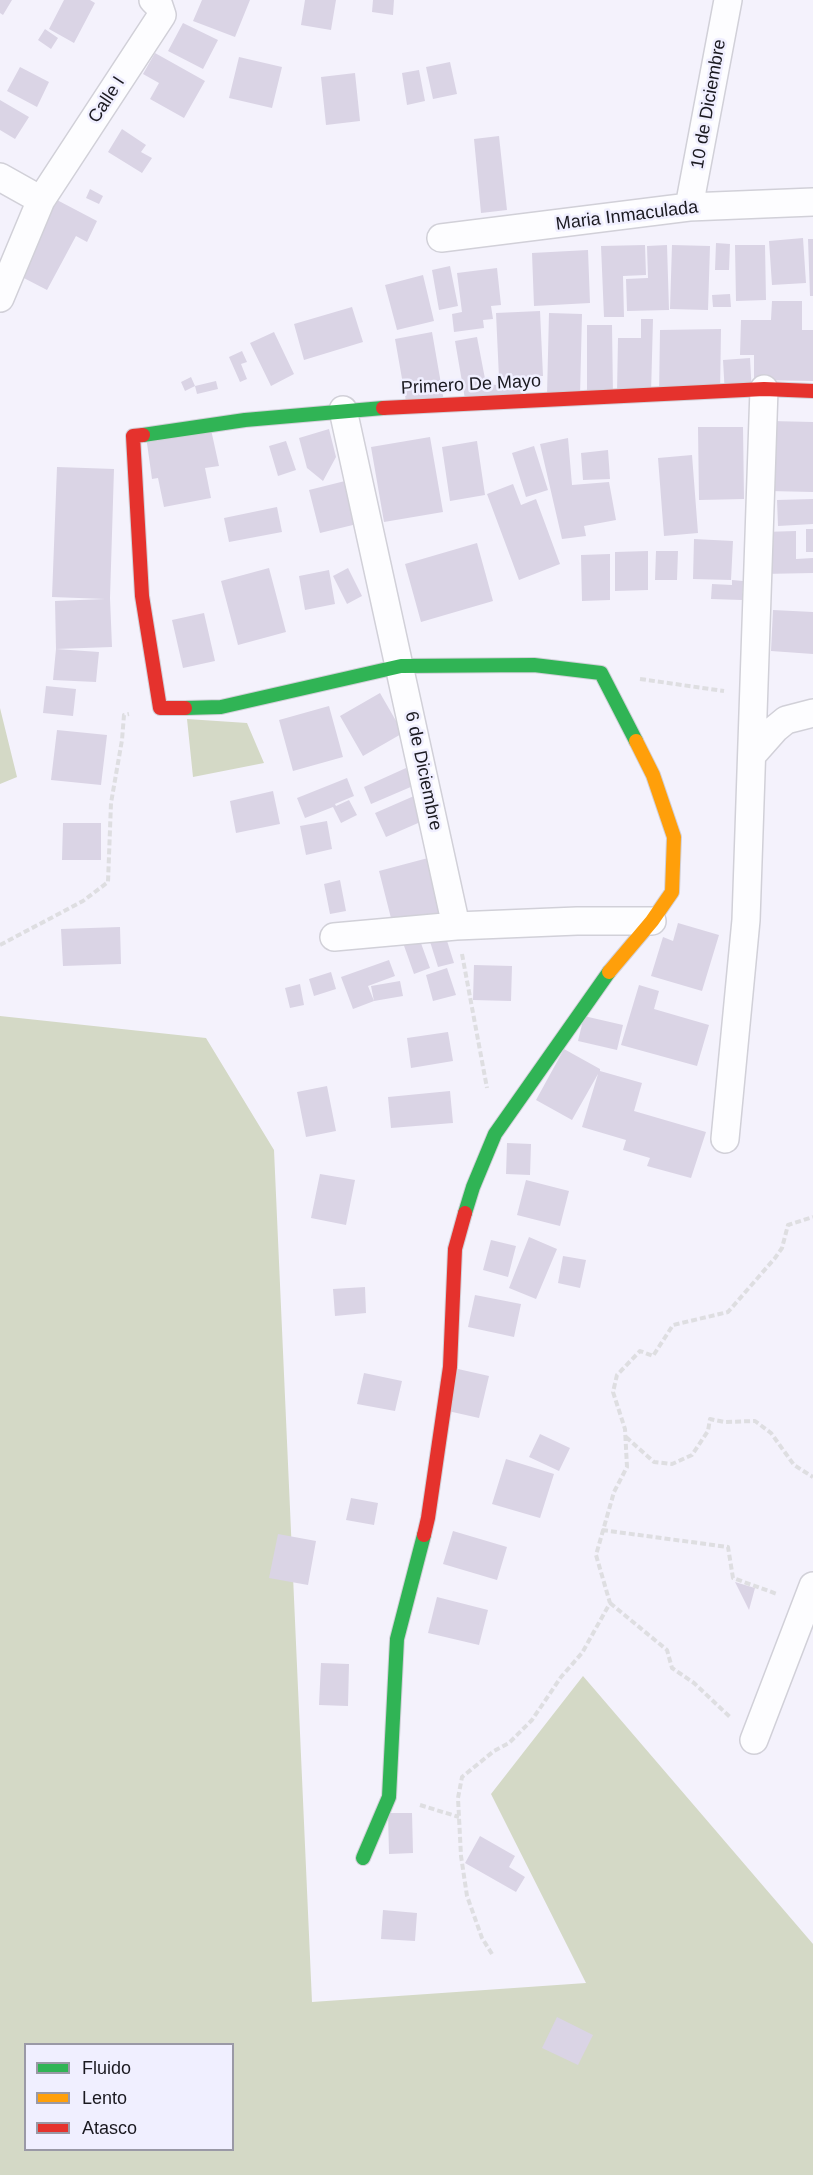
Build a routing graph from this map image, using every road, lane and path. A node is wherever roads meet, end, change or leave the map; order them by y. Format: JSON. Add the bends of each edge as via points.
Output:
{"nodes":[{"id":1,"x":153,"y":0,"type":"edge"},
{"id":2,"x":728,"y":0,"type":"edge"},
{"id":3,"x":0,"y":177,"type":"edge"},
{"id":4,"x":41,"y":200,"type":"junction"},
{"id":5,"x":813,"y":202,"type":"edge"},
{"id":6,"x":689,"y":207,"type":"junction"},
{"id":7,"x":441,"y":238,"type":"dead end"},
{"id":8,"x":0,"y":298,"type":"edge"},
{"id":9,"x":764,"y":389,"type":"junction"},
{"id":10,"x":813,"y":391,"type":"edge"},
{"id":11,"x":343,"y":410,"type":"junction"},
{"id":12,"x":401,"y":666,"type":"junction"},
{"id":13,"x":601,"y":672,"type":"junction"},
{"id":14,"x":752,"y":696,"type":"junction"},
{"id":15,"x":160,"y":708,"type":"junction"},
{"id":16,"x":813,"y":713,"type":"edge"},
{"id":17,"x":752,"y":755,"type":"junction"},
{"id":18,"x":652,"y":921,"type":"junction"},
{"id":19,"x":456,"y":926,"type":"junction"},
{"id":20,"x":334,"y":937,"type":"dead end"},
{"id":21,"x":0,"y":945,"type":"edge"},
{"id":22,"x":495,"y":1134,"type":"junction"},
{"id":23,"x":725,"y":1139,"type":"dead end"},
{"id":24,"x":813,"y":1217,"type":"edge"},
{"id":25,"x":626,"y":1437,"type":"junction"},
{"id":26,"x":813,"y":1477,"type":"edge"},
{"id":27,"x":603,"y":1530,"type":"junction"},
{"id":28,"x":810,"y":1596,"type":"edge"},
{"id":29,"x":610,"y":1603,"type":"junction"},
{"id":30,"x":754,"y":1740,"type":"joint"},
{"id":31,"x":389,"y":1797,"type":"junction"},
{"id":32,"x":459,"y":1817,"type":"junction"},
{"id":33,"x":363,"y":1858,"type":"dead end"},
{"id":34,"x":492,"y":1954,"type":"dead end"}],
"edges":[{"from":1,"to":4,"type":"street","name":"Calle I","via":[[162,15]]},
{"from":2,"to":6,"type":"street","name":"10 de Diciembre"},
{"from":3,"to":4,"type":"street"},
{"from":4,"to":8,"type":"street"},
{"from":5,"to":6,"type":"street","name":"Maria Inmaculada"},
{"from":6,"to":7,"type":"street","name":"Maria Inmaculada"},
{"from":9,"to":10,"type":"street","name":"Primero De Mayo"},
{"from":9,"to":11,"type":"street","name":"Primero De Mayo"},
{"from":9,"to":14,"type":"street"},
{"from":11,"to":12,"type":"street","name":"6 de Diciembre"},
{"from":11,"to":15,"type":"street","name":"Primero De Mayo","via":[[133,436],[142,596]]},
{"from":12,"to":13,"type":"street","via":[[534,664]]},
{"from":12,"to":15,"type":"street","via":[[221,707]]},
{"from":12,"to":19,"type":"street","name":"6 de Diciembre"},
{"from":13,"to":14,"type":"path"},
{"from":13,"to":18,"type":"street","via":[[653,775],[674,837],[672,892]]},
{"from":14,"to":17,"type":"street"},
{"from":15,"to":21,"type":"path","via":[[124,715],[111,802],[108,882],[83,902]]},
{"from":16,"to":17,"type":"street","via":[[786,720]]},
{"from":17,"to":23,"type":"street","via":[[746,920]]},
{"from":18,"to":19,"type":"street"},
{"from":18,"to":22,"type":"street","via":[[613,967]]},
{"from":19,"to":20,"type":"street"},
{"from":19,"to":22,"type":"path"},
{"from":22,"to":31,"type":"street","via":[[473,1187],[455,1250],[450,1367],[428,1518],[397,1639]]},
{"from":24,"to":25,"type":"path","via":[[788,1226],[782,1248],[728,1312],[673,1324],[653,1356],[640,1351],[628,1362],[617,1375],[613,1392]]},
{"from":25,"to":26,"type":"path","via":[[654,1462],[672,1464],[692,1455],[708,1431],[710,1419],[755,1421],[771,1432],[794,1465]]},
{"from":25,"to":27,"type":"path","via":[[627,1467],[614,1492]]},
{"from":27,"to":28,"type":"path","via":[[728,1547],[733,1578]]},
{"from":27,"to":29,"type":"path","via":[[596,1556]]},
{"from":28,"to":30,"type":"street"},
{"from":29,"to":30,"type":"path","via":[[667,1650],[672,1668],[694,1683]]},
{"from":29,"to":32,"type":"path","via":[[582,1653],[532,1720],[509,1743],[462,1777]]},
{"from":31,"to":32,"type":"path"},
{"from":31,"to":33,"type":"street"},
{"from":32,"to":34,"type":"path","via":[[467,1896]]}]}
